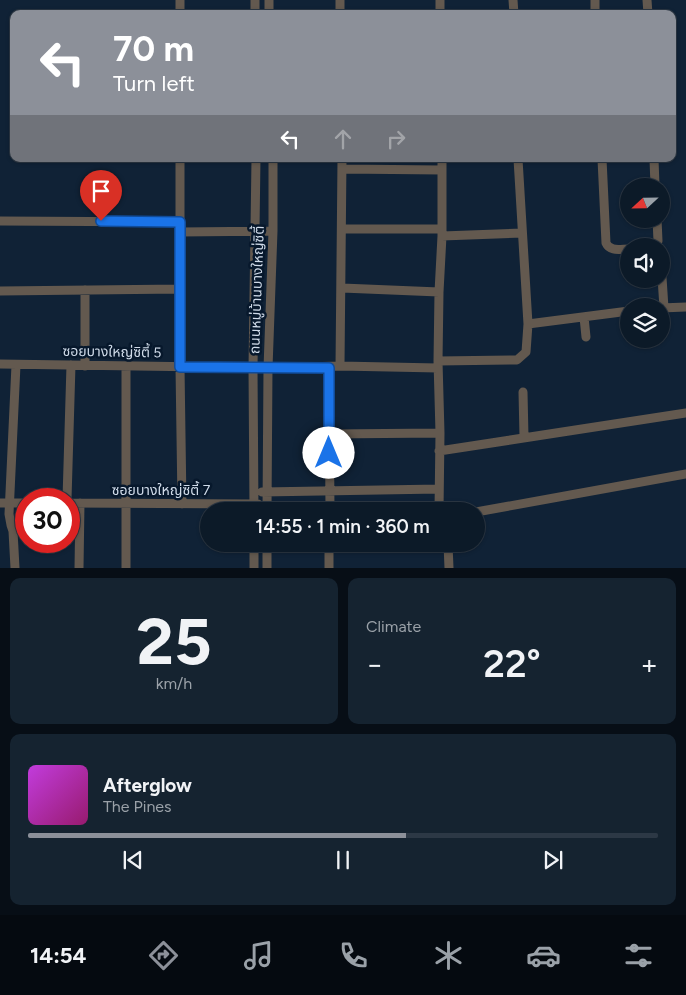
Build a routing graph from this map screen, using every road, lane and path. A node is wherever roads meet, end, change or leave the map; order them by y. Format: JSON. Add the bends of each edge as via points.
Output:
{"nodes":[{"id":1,"x":180,"y":162,"type":"edge"},
{"id":2,"x":256,"y":162,"type":"edge"},
{"id":3,"x":273,"y":162,"type":"edge"},
{"id":4,"x":342,"y":162,"type":"edge"},
{"id":5,"x":442,"y":162,"type":"edge"},
{"id":6,"x":518,"y":162,"type":"edge"},
{"id":7,"x":602,"y":162,"type":"edge"},
{"id":8,"x":654,"y":162,"type":"edge"},
{"id":9,"x":342,"y":169,"type":"junction"},
{"id":10,"x":442,"y":170,"type":"junction"},
{"id":11,"x":655,"y":178,"type":"edge"},
{"id":12,"x":0,"y":221,"type":"edge"},
{"id":13,"x":180,"y":222,"type":"junction"},
{"id":14,"x":342,"y":229,"type":"junction"},
{"id":15,"x":256,"y":231,"type":"junction"},
{"id":16,"x":273,"y":231,"type":"junction"},
{"id":17,"x":180,"y":232,"type":"junction"},
{"id":18,"x":442,"y":233,"type":"junction"},
{"id":19,"x":522,"y":233,"type":"junction"},
{"id":20,"x":620,"y":249,"type":"edge"},
{"id":21,"x":342,"y":288,"type":"junction"},
{"id":22,"x":180,"y":289,"type":"junction"},
{"id":23,"x":85,"y":290,"type":"junction"},
{"id":24,"x":0,"y":291,"type":"edge"},
{"id":25,"x":439,"y":292,"type":"junction"},
{"id":26,"x":686,"y":307,"type":"edge"},
{"id":27,"x":670,"y":308,"type":"edge"},
{"id":28,"x":620,"y":312,"type":"edge"},
{"id":29,"x":584,"y":317,"type":"junction"},
{"id":30,"x":528,"y":324,"type":"junction"},
{"id":31,"x":586,"y":337,"type":"dead end"},
{"id":32,"x":0,"y":364,"type":"edge"},
{"id":33,"x":16,"y":364,"type":"junction"},
{"id":34,"x":71,"y":365,"type":"junction"},
{"id":35,"x":438,"y":365,"type":"junction"},
{"id":36,"x":85,"y":366,"type":"junction"},
{"id":37,"x":126,"y":366,"type":"junction"},
{"id":38,"x":340,"y":366,"type":"junction"},
{"id":39,"x":180,"y":367,"type":"junction"},
{"id":40,"x":253,"y":368,"type":"junction"},
{"id":41,"x":268,"y":368,"type":"junction"},
{"id":42,"x":329,"y":368,"type":"junction"},
{"id":43,"x":523,"y":392,"type":"dead end"},
{"id":44,"x":686,"y":413,"type":"edge"},
{"id":45,"x":440,"y":433,"type":"junction"},
{"id":46,"x":329,"y":434,"type":"junction"},
{"id":47,"x":524,"y":437,"type":"junction"},
{"id":48,"x":439,"y":451,"type":"junction"},
{"id":49,"x":686,"y":474,"type":"edge"},
{"id":50,"x":67,"y":488,"type":"edge"},
{"id":51,"x":439,"y":489,"type":"junction"},
{"id":52,"x":330,"y":491,"type":"junction"},
{"id":53,"x":254,"y":492,"type":"junction"},
{"id":54,"x":268,"y":492,"type":"junction"},
{"id":55,"x":254,"y":502,"type":"edge"},
{"id":56,"x":267,"y":502,"type":"edge"},
{"id":57,"x":330,"y":502,"type":"edge"},
{"id":58,"x":439,"y":502,"type":"edge"},
{"id":59,"x":0,"y":503,"type":"edge"},
{"id":60,"x":10,"y":503,"type":"junction"},
{"id":61,"x":15,"y":503,"type":"edge"},
{"id":62,"x":80,"y":503,"type":"edge"},
{"id":63,"x":125,"y":503,"type":"junction"},
{"id":64,"x":182,"y":504,"type":"junction"},
{"id":65,"x":200,"y":505,"type":"edge"},
{"id":66,"x":485,"y":510,"type":"edge"},
{"id":67,"x":254,"y":552,"type":"edge"},
{"id":68,"x":267,"y":552,"type":"edge"},
{"id":69,"x":329,"y":552,"type":"edge"},
{"id":70,"x":448,"y":552,"type":"edge"},
{"id":71,"x":79,"y":553,"type":"edge"},
{"id":72,"x":16,"y":568,"type":"edge"},
{"id":73,"x":79,"y":568,"type":"edge"},
{"id":74,"x":126,"y":568,"type":"edge"},
{"id":75,"x":254,"y":568,"type":"edge"},
{"id":76,"x":267,"y":568,"type":"edge"},
{"id":77,"x":329,"y":568,"type":"edge"},
{"id":78,"x":449,"y":568,"type":"edge"}],
"edges":[{"from":1,"to":13,"type":"street"},
{"from":2,"to":15,"type":"street","name":"ถนนหมู่บ้านบางใหญ่ซิตี้"},
{"from":3,"to":16,"type":"street","name":"ถนนหมู่บ้านบางใหญ่ซิตี้"},
{"from":4,"to":9,"type":"street"},
{"from":5,"to":10,"type":"street"},
{"from":6,"to":19,"type":"street"},
{"from":7,"to":20,"type":"street","via":[[606,243],[613,249]]},
{"from":8,"to":11,"type":"street"},
{"from":9,"to":10,"type":"street"},
{"from":9,"to":14,"type":"street"},
{"from":10,"to":18,"type":"street"},
{"from":12,"to":13,"type":"street"},
{"from":13,"to":17,"type":"street"},
{"from":14,"to":18,"type":"street"},
{"from":14,"to":21,"type":"street"},
{"from":15,"to":16,"type":"street"},
{"from":15,"to":17,"type":"street"},
{"from":15,"to":40,"type":"street","name":"ถนนหมู่บ้านบางใหญ่ซิตี้"},
{"from":16,"to":41,"type":"street","name":"ถนนหมู่บ้านบางใหญ่ซิตี้"},
{"from":17,"to":22,"type":"street"},
{"from":18,"to":19,"type":"street"},
{"from":18,"to":25,"type":"street"},
{"from":19,"to":30,"type":"street"},
{"from":21,"to":25,"type":"street"},
{"from":21,"to":38,"type":"street"},
{"from":22,"to":23,"type":"street"},
{"from":22,"to":39,"type":"street"},
{"from":23,"to":24,"type":"street"},
{"from":23,"to":36,"type":"street"},
{"from":25,"to":35,"type":"street"},
{"from":26,"to":27,"type":"street"},
{"from":28,"to":29,"type":"street"},
{"from":29,"to":30,"type":"street"},
{"from":29,"to":31,"type":"street"},
{"from":30,"to":35,"type":"street","name":"ซอยบางใหญ่ซิตี้ 5","via":[[528,346],[517,360]]},
{"from":32,"to":33,"type":"street","name":"ซอยบางใหญ่ซิตี้ 5"},
{"from":33,"to":34,"type":"street","name":"ซอยบางใหญ่ซิตี้ 5"},
{"from":33,"to":60,"type":"street"},
{"from":34,"to":36,"type":"street","name":"ซอยบางใหญ่ซิตี้ 5"},
{"from":34,"to":50,"type":"street"},
{"from":35,"to":38,"type":"street","name":"ซอยบางใหญ่ซิตี้ 5"},
{"from":35,"to":45,"type":"street"},
{"from":36,"to":37,"type":"street","name":"ซอยบางใหญ่ซิตี้ 5"},
{"from":37,"to":39,"type":"street","name":"ซอยบางใหญ่ซิตี้ 5"},
{"from":37,"to":63,"type":"street"},
{"from":38,"to":42,"type":"street","name":"ซอยบางใหญ่ซิตี้ 5"},
{"from":39,"to":40,"type":"street","name":"ซอยบางใหญ่ซิตี้ 5"},
{"from":39,"to":64,"type":"street"},
{"from":40,"to":41,"type":"street","name":"ซอยบางใหญ่ซิตี้ 5"},
{"from":40,"to":53,"type":"street","name":"ถนนหมู่บ้านบางใหญ่ซิตี้"},
{"from":41,"to":42,"type":"street","name":"ซอยบางใหญ่ซิตี้ 5"},
{"from":41,"to":54,"type":"street","name":"ถนนหมู่บ้านบางใหญ่ซิตี้"},
{"from":42,"to":46,"type":"street"},
{"from":43,"to":47,"type":"street"},
{"from":44,"to":47,"type":"street"},
{"from":45,"to":46,"type":"street"},
{"from":45,"to":48,"type":"street"},
{"from":46,"to":52,"type":"street"},
{"from":47,"to":48,"type":"street"},
{"from":48,"to":51,"type":"street"},
{"from":49,"to":66,"type":"street"},
{"from":51,"to":52,"type":"street"},
{"from":51,"to":58,"type":"street"},
{"from":52,"to":54,"type":"street"},
{"from":52,"to":57,"type":"street"},
{"from":53,"to":54,"type":"street"},
{"from":53,"to":55,"type":"street","name":"ถนนหมู่บ้านบางใหญ่ซิตี้"},
{"from":54,"to":56,"type":"street","name":"ถนนหมู่บ้านบางใหญ่ซิตี้"},
{"from":59,"to":60,"type":"street"},
{"from":60,"to":61,"type":"street"},
{"from":60,"to":72,"type":"street"},
{"from":62,"to":63,"type":"street","name":"ซอยบางใหญ่ซิตี้ 7"},
{"from":63,"to":64,"type":"street","name":"ซอยบางใหญ่ซิตี้ 7"},
{"from":63,"to":74,"type":"street"},
{"from":64,"to":65,"type":"street","name":"ซอยบางใหญ่ซิตี้ 7"},
{"from":67,"to":75,"type":"street"},
{"from":68,"to":76,"type":"street"},
{"from":69,"to":77,"type":"street"},
{"from":70,"to":78,"type":"street"},
{"from":71,"to":73,"type":"street"}]}
